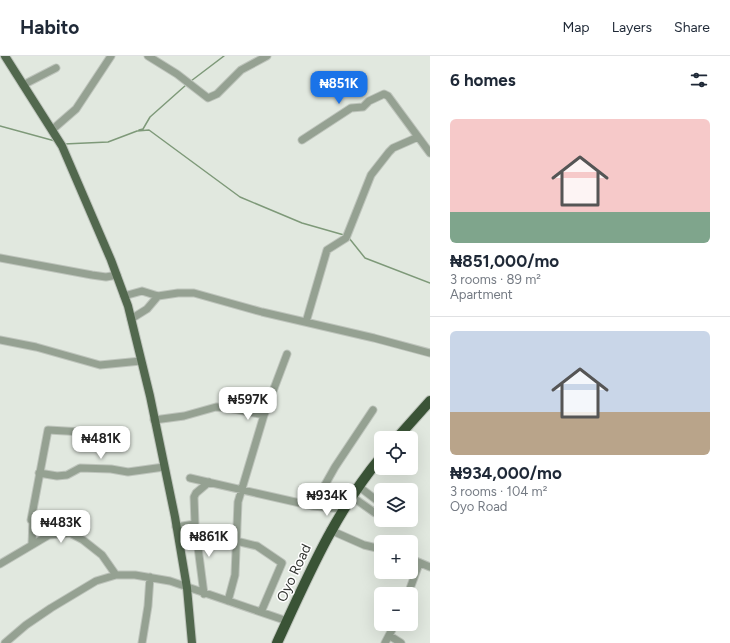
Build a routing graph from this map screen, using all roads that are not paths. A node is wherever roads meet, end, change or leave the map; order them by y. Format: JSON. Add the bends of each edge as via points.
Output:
{"nodes":[{"id":1,"x":5,"y":56,"type":"edge"},
{"id":2,"x":111,"y":56,"type":"edge"},
{"id":3,"x":148,"y":56,"type":"edge"},
{"id":4,"x":267,"y":56,"type":"edge"},
{"id":5,"x":56,"y":68,"type":"dead end"},
{"id":6,"x":23,"y":85,"type":"junction"},
{"id":7,"x":53,"y":129,"type":"junction"},
{"id":8,"x":418,"y":137,"type":"junction"},
{"id":9,"x":302,"y":140,"type":"dead end"},
{"id":10,"x":430,"y":153,"type":"edge"},
{"id":11,"x":0,"y":258,"type":"edge"},
{"id":12,"x":117,"y":276,"type":"junction"},
{"id":13,"x":124,"y":296,"type":"junction"},
{"id":14,"x":158,"y":296,"type":"junction"},
{"id":15,"x":131,"y":319,"type":"junction"},
{"id":16,"x":306,"y":322,"type":"junction"},
{"id":17,"x":0,"y":340,"type":"edge"},
{"id":18,"x":430,"y":353,"type":"edge"},
{"id":19,"x":287,"y":354,"type":"dead end"},
{"id":20,"x":141,"y":361,"type":"junction"},
{"id":21,"x":429,"y":405,"type":"edge"},
{"id":22,"x":373,"y":410,"type":"dead end"},
{"id":23,"x":264,"y":416,"type":"junction"},
{"id":24,"x":154,"y":420,"type":"junction"},
{"id":25,"x":404,"y":431,"type":"edge"},
{"id":26,"x":119,"y":434,"type":"dead end"},
{"id":27,"x":374,"y":466,"type":"edge"},
{"id":28,"x":164,"y":467,"type":"junction"},
{"id":29,"x":39,"y":473,"type":"junction"},
{"id":30,"x":190,"y":478,"type":"dead end"},
{"id":31,"x":209,"y":482,"type":"junction"},
{"id":32,"x":358,"y":486,"type":"junction"},
{"id":33,"x":241,"y":489,"type":"junction"},
{"id":34,"x":366,"y":492,"type":"junction"},
{"id":35,"x":355,"y":499,"type":"junction"},
{"id":36,"x":313,"y":506,"type":"junction"},
{"id":37,"x":343,"y":509,"type":"junction"},
{"id":38,"x":195,"y":524,"type":"junction"},
{"id":39,"x":176,"y":527,"type":"junction"},
{"id":40,"x":330,"y":530,"type":"junction"},
{"id":41,"x":236,"y":541,"type":"junction"},
{"id":42,"x":32,"y":543,"type":"junction"},
{"id":43,"x":374,"y":547,"type":"edge"},
{"id":44,"x":0,"y":564,"type":"edge"},
{"id":45,"x":419,"y":564,"type":"joint"},
{"id":46,"x":430,"y":567,"type":"edge"},
{"id":47,"x":116,"y":575,"type":"junction"},
{"id":48,"x":150,"y":577,"type":"junction"},
{"id":49,"x":411,"y":587,"type":"edge"},
{"id":50,"x":187,"y":588,"type":"junction"},
{"id":51,"x":204,"y":594,"type":"junction"},
{"id":52,"x":228,"y":601,"type":"junction"},
{"id":53,"x":261,"y":612,"type":"junction"},
{"id":54,"x":287,"y":621,"type":"junction"},
{"id":55,"x":392,"y":631,"type":"edge"},
{"id":56,"x":390,"y":636,"type":"junction"},
{"id":57,"x":5,"y":643,"type":"edge"},
{"id":58,"x":142,"y":643,"type":"edge"},
{"id":59,"x":192,"y":643,"type":"edge"},
{"id":60,"x":276,"y":643,"type":"edge"},
{"id":61,"x":385,"y":643,"type":"edge"},
{"id":62,"x":401,"y":643,"type":"edge"}],
"edges":[{"from":1,"to":6,"type":"main road"},
{"from":2,"to":7,"type":"street","via":[[87,95],[72,113]]},
{"from":3,"to":4,"type":"street","via":[[208,98],[217,94],[241,70]]},
{"from":5,"to":6,"type":"street"},
{"from":6,"to":7,"type":"main road"},
{"from":7,"to":12,"type":"main road"},
{"from":8,"to":9,"type":"street","via":[[384,94],[368,101],[363,107],[351,108]]},
{"from":8,"to":10,"type":"street"},
{"from":8,"to":16,"type":"street","via":[[393,148],[370,175],[347,236],[327,250]]},
{"from":11,"to":12,"type":"street","via":[[92,275]]},
{"from":12,"to":13,"type":"main road"},
{"from":13,"to":14,"type":"street","via":[[142,291]]},
{"from":13,"to":15,"type":"main road"},
{"from":14,"to":15,"type":"street","via":[[147,309]]},
{"from":14,"to":16,"type":"street","via":[[194,293]]},
{"from":15,"to":20,"type":"main road"},
{"from":16,"to":18,"type":"street"},
{"from":17,"to":20,"type":"street","via":[[100,365]]},
{"from":19,"to":23,"type":"street"},
{"from":20,"to":24,"type":"main road"},
{"from":21,"to":25,"type":"highway"},
{"from":22,"to":36,"type":"street","via":[[335,467]]},
{"from":23,"to":24,"type":"street","via":[[235,409],[216,408]]},
{"from":23,"to":33,"type":"street"},
{"from":24,"to":28,"type":"main road"},
{"from":26,"to":29,"type":"street","via":[[48,430]]},
{"from":27,"to":32,"type":"highway","name":"Oyo Road"},
{"from":28,"to":29,"type":"street","via":[[128,472],[80,468],[67,475],[58,476]]},
{"from":28,"to":39,"type":"main road"},
{"from":29,"to":42,"type":"street","via":[[32,520]]},
{"from":30,"to":31,"type":"street"},
{"from":31,"to":33,"type":"street"},
{"from":31,"to":38,"type":"street","via":[[194,497]]},
{"from":32,"to":34,"type":"street"},
{"from":32,"to":35,"type":"highway","name":"Oyo Road"},
{"from":33,"to":36,"type":"street"},
{"from":33,"to":41,"type":"street"},
{"from":34,"to":35,"type":"street"},
{"from":34,"to":35,"type":"street","via":[[380,504],[375,513]]},
{"from":35,"to":37,"type":"highway","name":"Oyo Road"},
{"from":36,"to":37,"type":"street"},
{"from":37,"to":40,"type":"highway","name":"Oyo Road"},
{"from":38,"to":39,"type":"street"},
{"from":38,"to":51,"type":"street"},
{"from":39,"to":50,"type":"main road"},
{"from":40,"to":43,"type":"street"},
{"from":40,"to":54,"type":"highway","name":"Oyo Road"},
{"from":41,"to":52,"type":"street","via":[[235,575]]},
{"from":41,"to":53,"type":"street","via":[[257,546],[282,563]]},
{"from":42,"to":44,"type":"street"},
{"from":42,"to":47,"type":"street","via":[[49,535],[70,533],[102,555]]},
{"from":45,"to":46,"type":"street"},
{"from":45,"to":49,"type":"street"},
{"from":47,"to":48,"type":"street"},
{"from":47,"to":57,"type":"street","via":[[96,581],[26,625]]},
{"from":48,"to":50,"type":"street"},
{"from":48,"to":58,"type":"street"},
{"from":50,"to":51,"type":"street"},
{"from":50,"to":59,"type":"main road"},
{"from":51,"to":52,"type":"street"},
{"from":52,"to":53,"type":"street"},
{"from":53,"to":54,"type":"street"},
{"from":54,"to":60,"type":"highway","name":"Oyo Road"},
{"from":55,"to":56,"type":"street"},
{"from":56,"to":61,"type":"street"},
{"from":56,"to":62,"type":"street"}]}
